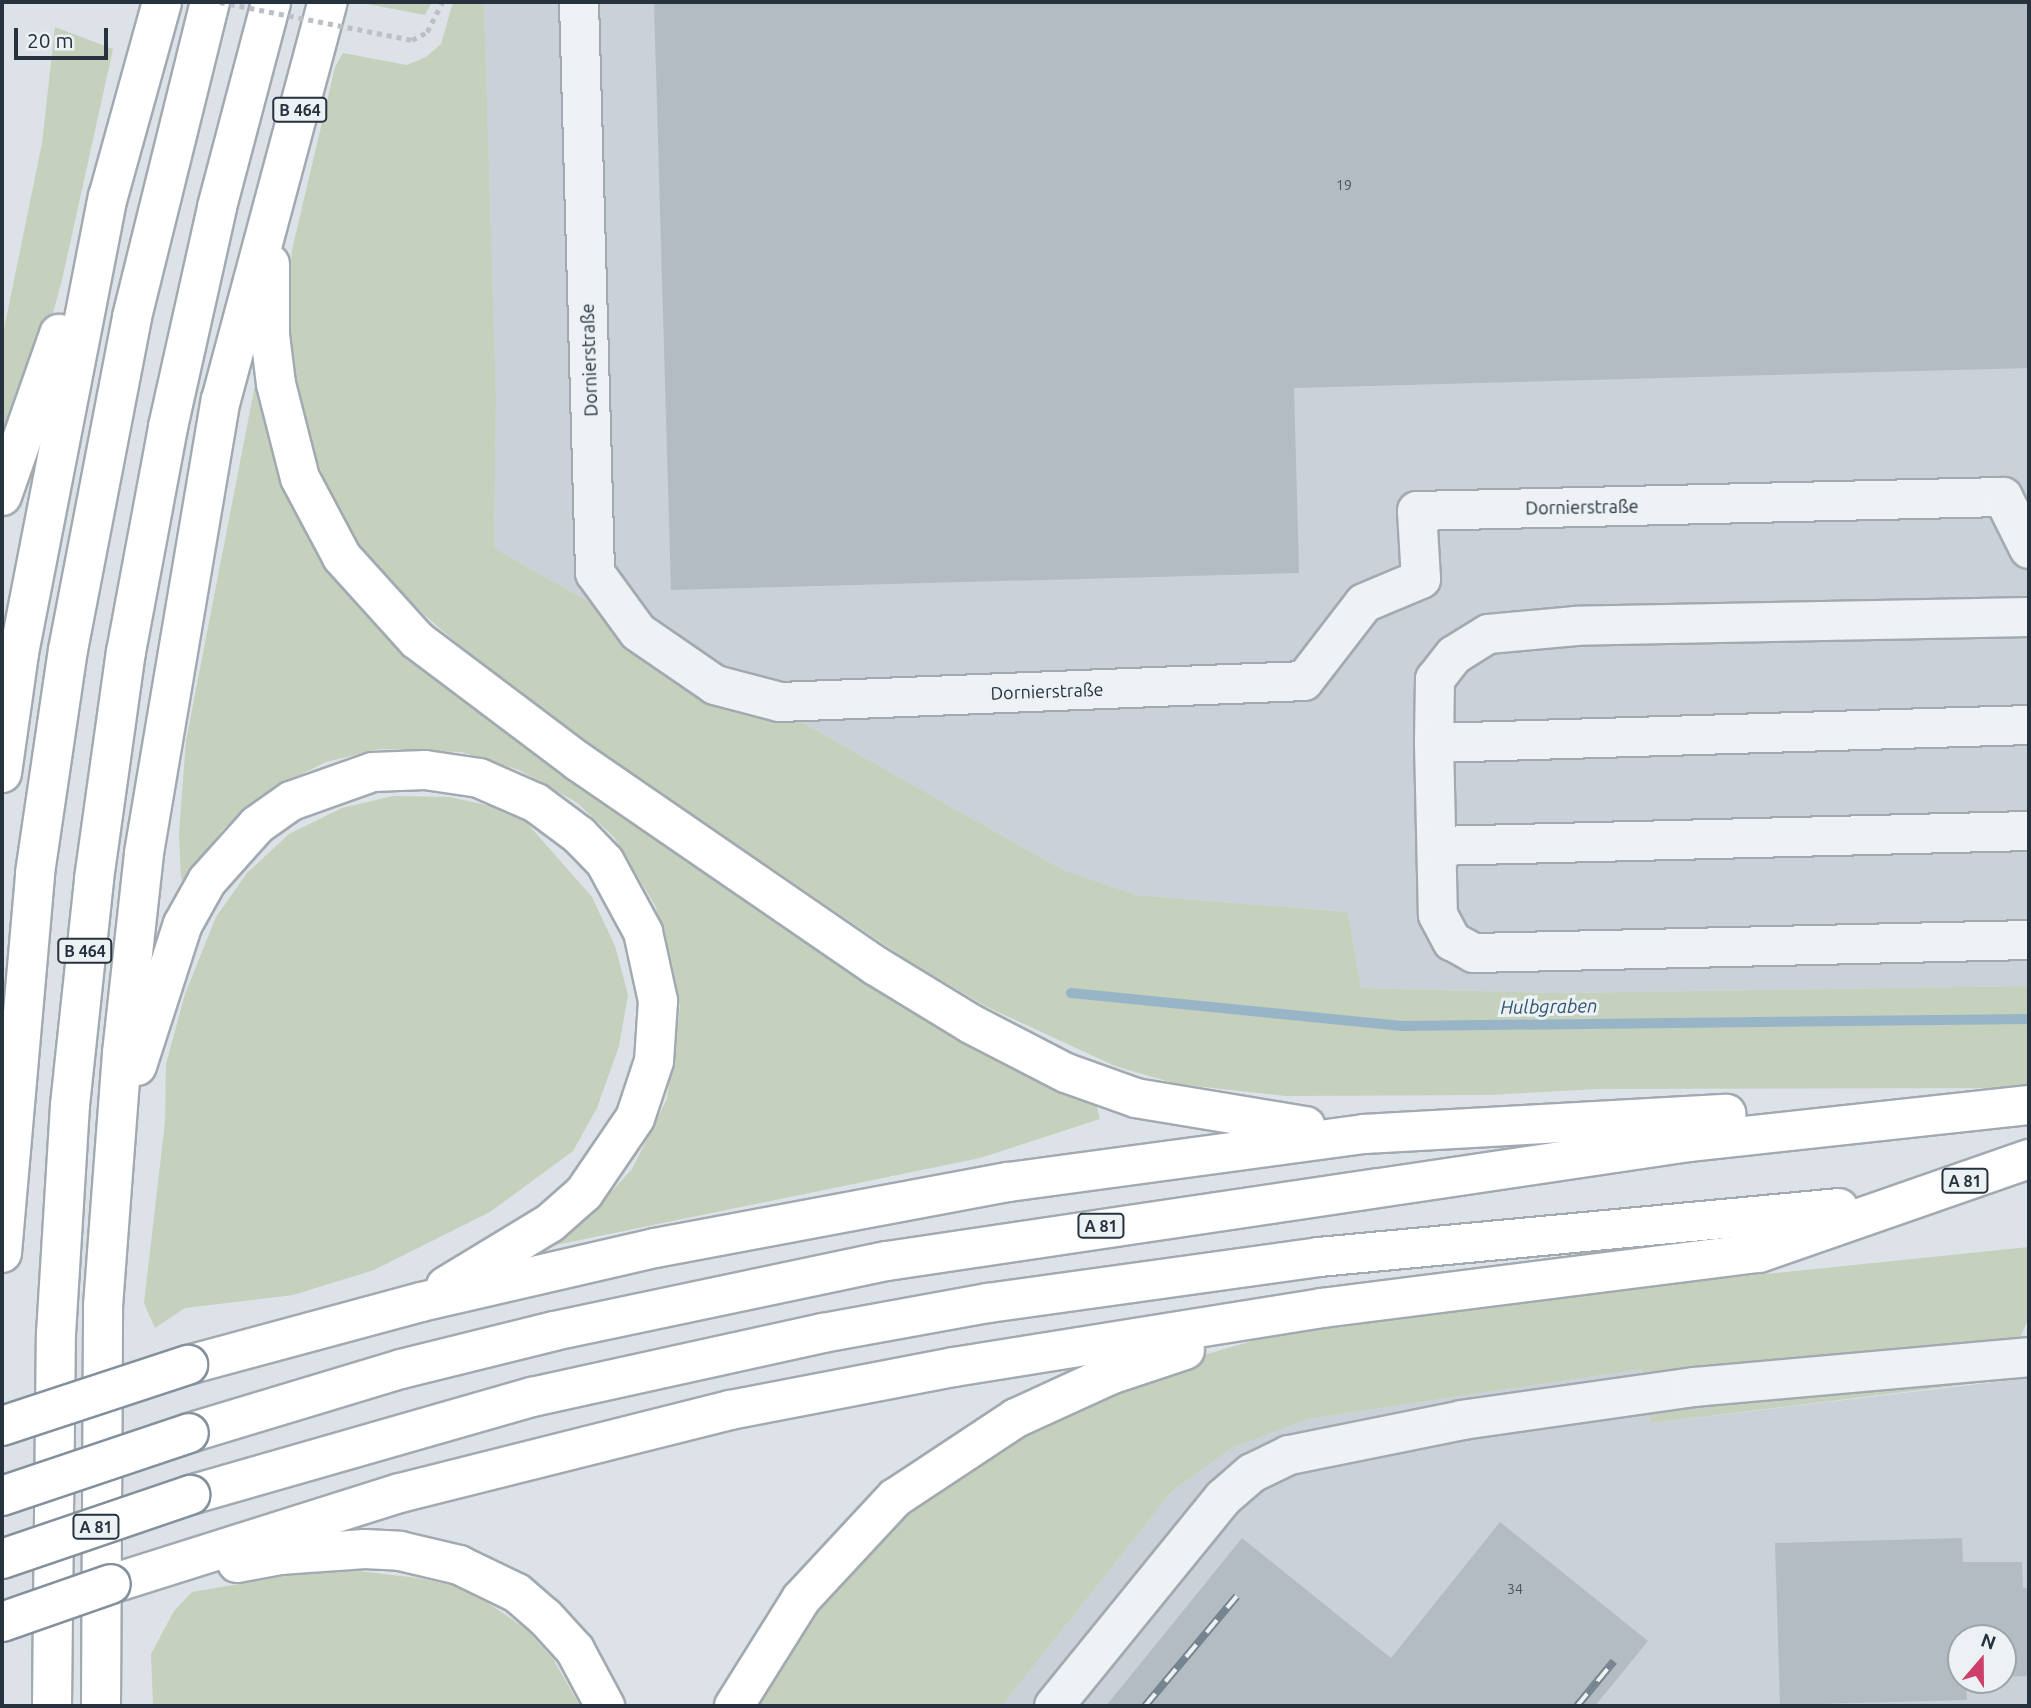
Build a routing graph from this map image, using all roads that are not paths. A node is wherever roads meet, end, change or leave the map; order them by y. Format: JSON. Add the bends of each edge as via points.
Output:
{"nodes":[{"id":1,"x":162,"y":2,"type":"edge"},
{"id":2,"x":210,"y":2,"type":"edge"},
{"id":3,"x":271,"y":2,"type":"edge"},
{"id":4,"x":328,"y":2,"type":"edge"},
{"id":5,"x":579,"y":2,"type":"edge"},
{"id":6,"x":108,"y":197,"type":"junction"},
{"id":7,"x":272,"y":218,"type":"junction"},
{"id":8,"x":2,"y":496,"type":"edge"},
{"id":9,"x":2029,"y":548,"type":"edge"},
{"id":10,"x":2029,"y":617,"type":"edge"},
{"id":11,"x":2029,"y":725,"type":"edge"},
{"id":12,"x":1434,"y":743,"type":"junction"},
{"id":13,"x":2,"y":773,"type":"edge"},
{"id":14,"x":2029,"y":831,"type":"edge"},
{"id":15,"x":1437,"y":846,"type":"junction"},
{"id":16,"x":2029,"y":940,"type":"edge"},
{"id":17,"x":2029,"y":1095,"type":"edge"},
{"id":18,"x":2029,"y":1105,"type":"edge"},
{"id":19,"x":117,"y":1121,"type":"junction"},
{"id":20,"x":1364,"y":1134,"type":"junction"},
{"id":21,"x":2029,"y":1159,"type":"edge"},
{"id":22,"x":1902,"y":1202,"type":"junction"},
{"id":23,"x":2,"y":1253,"type":"edge"},
{"id":24,"x":421,"y":1302,"type":"junction"},
{"id":25,"x":1266,"y":1318,"type":"junction"},
{"id":26,"x":2029,"y":1357,"type":"edge"},
{"id":27,"x":2,"y":1426,"type":"edge"},
{"id":28,"x":2,"y":1496,"type":"edge"},
{"id":29,"x":2,"y":1559,"type":"edge"},
{"id":30,"x":191,"y":1567,"type":"junction"},
{"id":31,"x":2,"y":1622,"type":"edge"},
{"id":32,"x":52,"y":1706,"type":"edge"},
{"id":33,"x":100,"y":1706,"type":"edge"},
{"id":34,"x":605,"y":1706,"type":"edge"},
{"id":35,"x":734,"y":1706,"type":"edge"},
{"id":36,"x":1054,"y":1706,"type":"edge"}],
"edges":[{"from":1,"to":6,"type":"highway"},
{"from":2,"to":23,"type":"highway","via":[[132,317],[66,661],[34,884]]},
{"from":3,"to":32,"type":"highway","number":"B 464","via":[[217,207],[168,427],[125,663],[93,879],[70,1105],[57,1311]]},
{"from":4,"to":7,"type":"highway","number":"B 464"},
{"from":5,"to":9,"type":"lane","name":"Dornierstraße","via":[[595,572],[638,632],[715,685],[780,702],[1304,681],[1364,603],[1421,579],[1417,511],[2003,497]]},
{"from":6,"to":8,"type":"highway"},
{"from":6,"to":13,"type":"highway","via":[[22,640]]},
{"from":7,"to":19,"type":"highway","number":"B 464","via":[[236,336],[192,551],[144,853]]},
{"from":7,"to":20,"type":"highway","via":[[270,335],[285,432],[300,478],[342,557],[417,640],[579,762],[866,958],[1018,1049],[1066,1073],[1136,1098]]},
{"from":10,"to":12,"type":"lane","via":[[1576,626],[1488,634],[1454,654],[1435,678]]},
{"from":11,"to":12,"type":"lane"},
{"from":12,"to":15,"type":"lane"},
{"from":14,"to":15,"type":"lane"},
{"from":15,"to":16,"type":"lane","via":[[1438,915],[1452,941],[1474,953]]},
{"from":17,"to":20,"type":"highway"},
{"from":18,"to":28,"type":"highway","number":"A 81","bridge":true,"via":[[1689,1142],[887,1261],[542,1334],[401,1369]]},
{"from":19,"to":24,"type":"highway","via":[[183,924],[207,881],[257,825],[327,785],[373,772],[425,769],[479,778],[536,803],[579,835],[605,862],[634,912],[655,972],[658,1021],[654,1061],[635,1118],[584,1193],[550,1223]]},
{"from":19,"to":33,"type":"highway","number":"B 464","via":[[103,1306]]},
{"from":20,"to":24,"type":"highway","via":[[1099,1167],[885,1202]]},
{"from":21,"to":22,"type":"highway","number":"A 81"},
{"from":22,"to":25,"type":"highway","via":[[1759,1253]]},
{"from":22,"to":29,"type":"highway","number":"A 81","bridge":true,"via":[[1346,1254],[975,1306],[797,1338],[532,1397],[190,1495]]},
{"from":24,"to":27,"type":"highway","bridge":true,"via":[[188,1365]]},
{"from":25,"to":30,"type":"highway","via":[[940,1369],[730,1410],[478,1472]]},
{"from":25,"to":35,"type":"highway","via":[[1060,1396],[931,1471],[862,1529],[801,1599]]},
{"from":26,"to":36,"type":"lane","via":[[1695,1387],[1462,1420],[1289,1455],[1252,1473],[1223,1498]]},
{"from":30,"to":31,"type":"highway","bridge":true,"via":[[125,1580]]},
{"from":30,"to":34,"type":"highway","via":[[321,1550],[400,1551],[459,1565],[517,1593],[545,1616],[575,1650]]}]}
